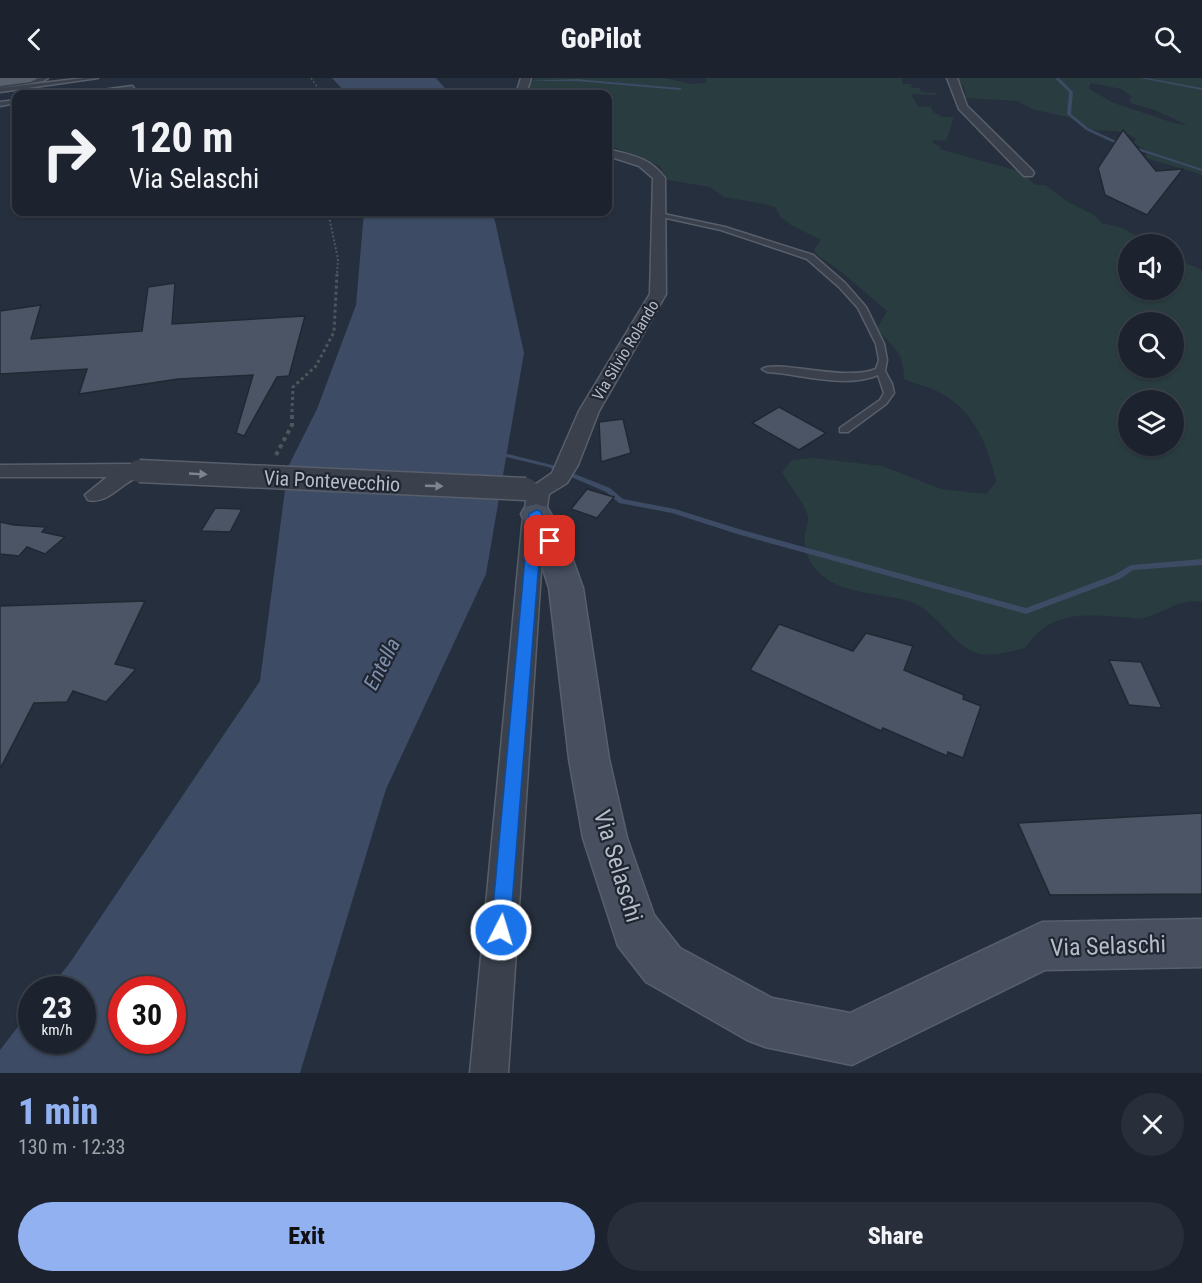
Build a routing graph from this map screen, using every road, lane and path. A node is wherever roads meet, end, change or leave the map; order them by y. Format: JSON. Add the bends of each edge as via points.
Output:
{"nodes":[{"id":1,"x":14,"y":78,"type":"edge"},
{"id":2,"x":31,"y":78,"type":"edge"},
{"id":3,"x":43,"y":78,"type":"edge"},
{"id":4,"x":96,"y":78,"type":"edge"},
{"id":5,"x":952,"y":78,"type":"edge"},
{"id":6,"x":131,"y":79,"type":"edge"},
{"id":7,"x":0,"y":82,"type":"edge"},
{"id":8,"x":132,"y":87,"type":"junction"},
{"id":9,"x":0,"y":90,"type":"edge"},
{"id":10,"x":108,"y":90,"type":"edge"},
{"id":11,"x":132,"y":90,"type":"edge"},
{"id":12,"x":612,"y":154,"type":"edge"},
{"id":13,"x":1028,"y":173,"type":"dead end"},
{"id":14,"x":658,"y":215,"type":"junction"},
{"id":15,"x":329,"y":216,"type":"edge"},
{"id":16,"x":682,"y":219,"type":"junction"},
{"id":17,"x":720,"y":222,"type":"dead end"},
{"id":18,"x":767,"y":369,"type":"dead end"},
{"id":19,"x":880,"y":371,"type":"junction"},
{"id":20,"x":844,"y":430,"type":"dead end"},
{"id":21,"x":271,"y":463,"type":"dead end"},
{"id":22,"x":0,"y":471,"type":"edge"},
{"id":23,"x":135,"y":471,"type":"junction"},
{"id":24,"x":96,"y":495,"type":"dead end"},
{"id":25,"x":533,"y":498,"type":"junction"},
{"id":26,"x":1202,"y":944,"type":"edge"},
{"id":27,"x":489,"y":1073,"type":"edge"}],
"edges":[{"from":1,"to":7,"type":"lane"},
{"from":2,"to":7,"type":"main road"},
{"from":3,"to":7,"type":"street"},
{"from":4,"to":9,"type":"lane"},
{"from":5,"to":13,"type":"street","via":[[963,107]]},
{"from":6,"to":8,"type":"lane"},
{"from":8,"to":10,"type":"lane"},
{"from":8,"to":11,"type":"lane"},
{"from":12,"to":14,"type":"street","name":"Via Silvio Rolando","via":[[655,170],[659,178]]},
{"from":14,"to":16,"type":"lane"},
{"from":14,"to":25,"type":"street","name":"Via Silvio Rolando","via":[[658,294],[589,411],[568,465],[560,477]]},
{"from":15,"to":21,"type":"path","via":[[338,259],[334,332],[316,366],[292,387],[292,425]]},
{"from":16,"to":17,"type":"lane"},
{"from":16,"to":19,"type":"lane","via":[[723,228],[810,257],[862,307],[880,344]]},
{"from":18,"to":19,"type":"lane","via":[[849,379],[871,377]]},
{"from":19,"to":20,"type":"lane","via":[[889,393],[884,402]]},
{"from":22,"to":23,"type":"street","name":"Via Pontevecchio"},
{"from":23,"to":24,"type":"street"},
{"from":23,"to":25,"type":"street","name":"Via Pontevecchio","one_way":true,"bridge":true},
{"from":25,"to":26,"type":"street","name":"Via Selaschi","via":[[566,588],[589,759],[605,838],[634,929],[663,965],[765,1022],[852,1039],[1042,946]]},
{"from":25,"to":27,"type":"street"}]}
